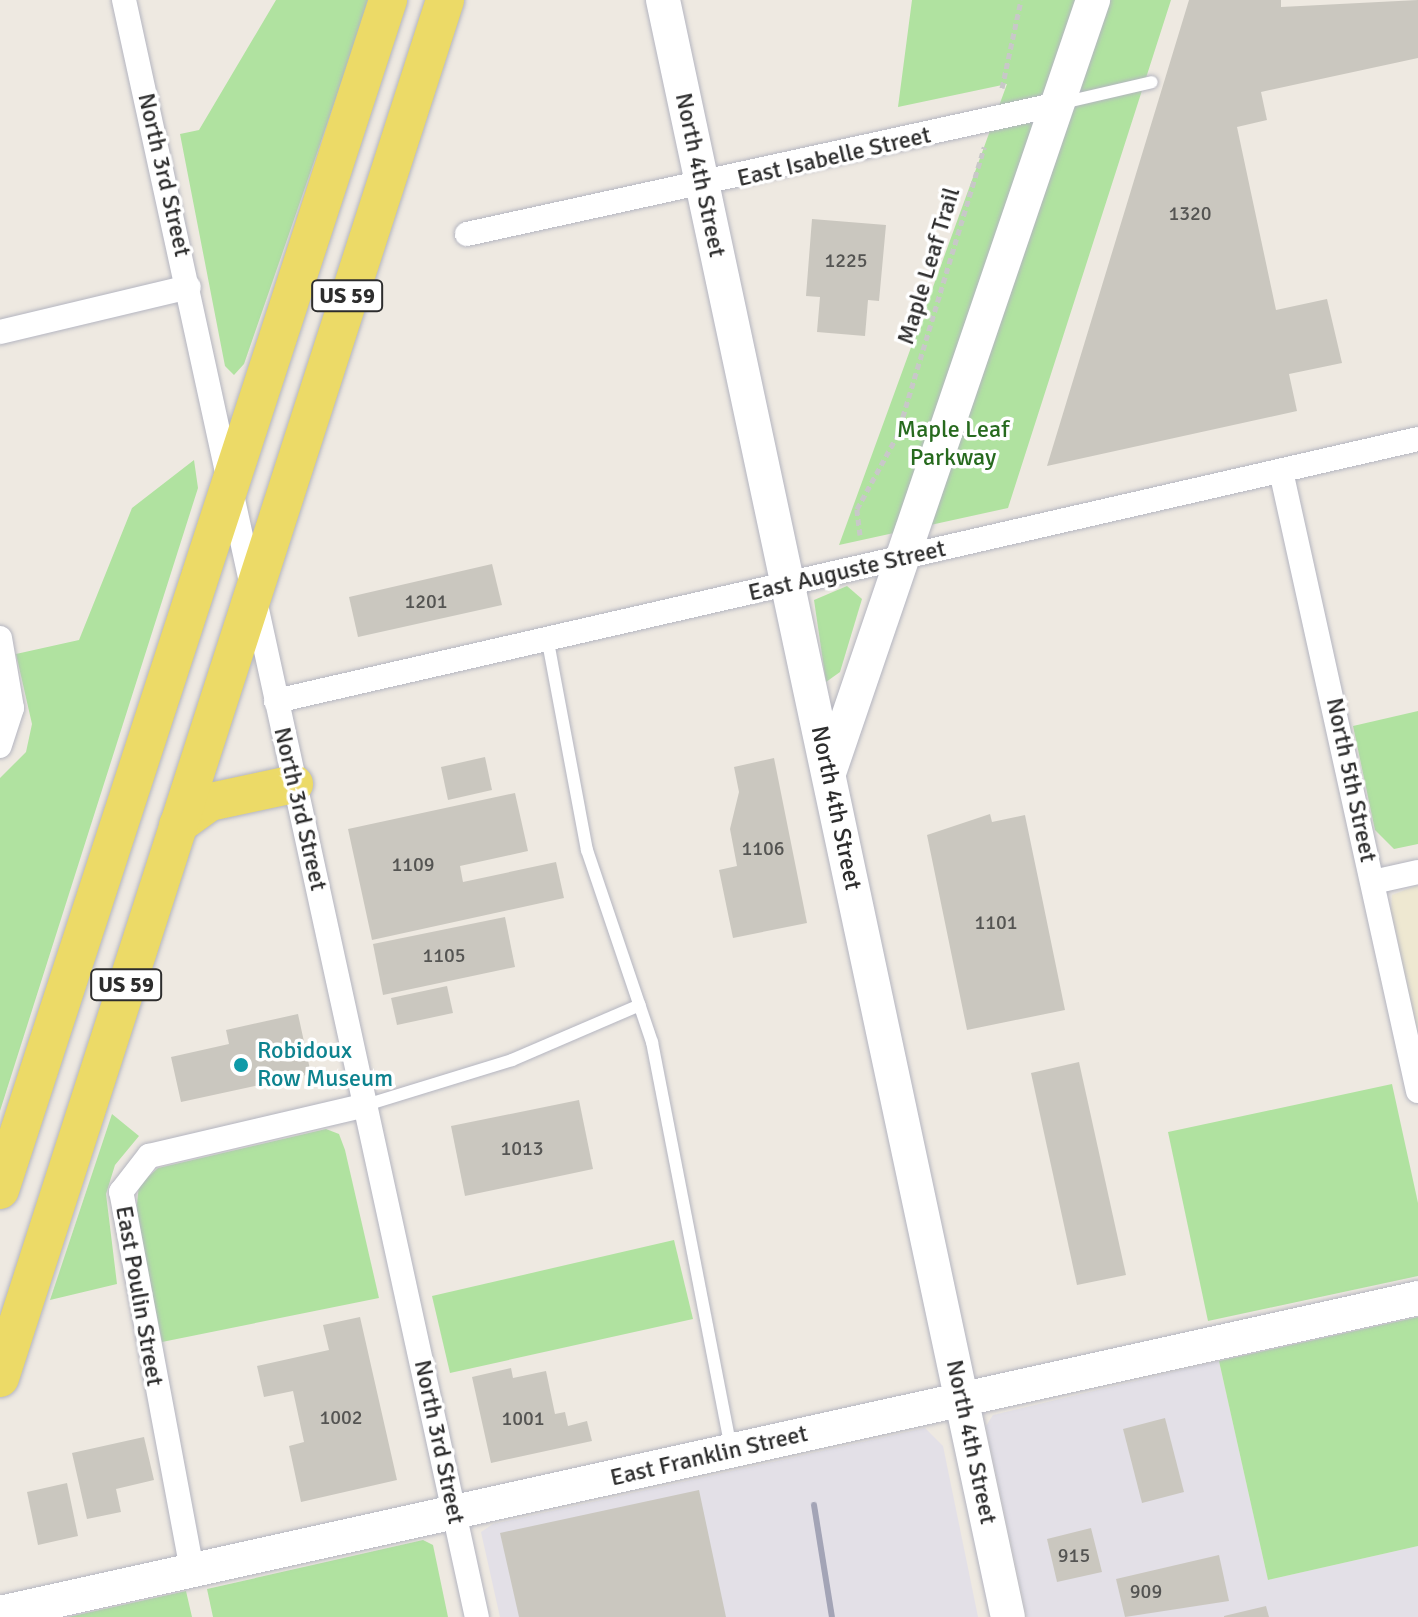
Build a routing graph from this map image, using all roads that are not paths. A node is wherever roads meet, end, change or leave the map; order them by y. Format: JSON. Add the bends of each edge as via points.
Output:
{"nodes":[{"id":1,"x":124,"y":0,"type":"edge"},
{"id":2,"x":388,"y":0,"type":"edge"},
{"id":3,"x":445,"y":0,"type":"edge"},
{"id":4,"x":663,"y":0,"type":"edge"},
{"id":5,"x":1093,"y":0,"type":"edge"},
{"id":6,"x":1152,"y":82,"type":"dead end"},
{"id":7,"x":1059,"y":104,"type":"junction"},
{"id":8,"x":703,"y":188,"type":"junction"},
{"id":9,"x":467,"y":234,"type":"dead end"},
{"id":10,"x":189,"y":287,"type":"junction"},
{"id":11,"x":0,"y":332,"type":"edge"},
{"id":12,"x":1418,"y":439,"type":"edge"},
{"id":13,"x":1281,"y":471,"type":"junction"},
{"id":14,"x":230,"y":492,"type":"junction"},
{"id":15,"x":897,"y":559,"type":"junction"},
{"id":16,"x":788,"y":585,"type":"junction"},
{"id":17,"x":250,"y":591,"type":"junction"},
{"id":18,"x":0,"y":638,"type":"edge"},
{"id":19,"x":548,"y":642,"type":"junction"},
{"id":20,"x":276,"y":701,"type":"junction"},
{"id":21,"x":0,"y":746,"type":"edge"},
{"id":22,"x":828,"y":775,"type":"junction"},
{"id":23,"x":294,"y":784,"type":"junction"},
{"id":24,"x":178,"y":825,"type":"junction"},
{"id":25,"x":1418,"y":872,"type":"edge"},
{"id":26,"x":1373,"y":882,"type":"junction"},
{"id":27,"x":640,"y":1005,"type":"junction"},
{"id":28,"x":1418,"y":1091,"type":"edge"},
{"id":29,"x":366,"y":1105,"type":"junction"},
{"id":30,"x":0,"y":1190,"type":"edge"},
{"id":31,"x":1418,"y":1298,"type":"edge"},
{"id":32,"x":0,"y":1378,"type":"edge"},
{"id":33,"x":962,"y":1400,"type":"junction"},
{"id":34,"x":732,"y":1450,"type":"junction"},
{"id":35,"x":454,"y":1512,"type":"junction"},
{"id":36,"x":192,"y":1570,"type":"junction"},
{"id":37,"x":0,"y":1614,"type":"edge"},
{"id":38,"x":477,"y":1617,"type":"edge"},
{"id":39,"x":1008,"y":1617,"type":"edge"}],
"edges":[{"from":1,"to":10,"type":"street","name":"North 3rd Street"},
{"from":2,"to":14,"type":"main road","number":"US 59"},
{"from":3,"to":17,"type":"main road","number":"US 59"},
{"from":4,"to":8,"type":"street","name":"North 4th Street"},
{"from":5,"to":7,"type":"street"},
{"from":6,"to":7,"type":"lane"},
{"from":7,"to":8,"type":"street","name":"East Isabelle Street"},
{"from":7,"to":15,"type":"street"},
{"from":8,"to":9,"type":"street","name":"East Isabelle Street"},
{"from":8,"to":16,"type":"street","name":"North 4th Street"},
{"from":10,"to":11,"type":"street"},
{"from":10,"to":14,"type":"street","name":"North 3rd Street"},
{"from":12,"to":13,"type":"street","name":"East Auguste Street"},
{"from":13,"to":15,"type":"street","name":"East Auguste Street"},
{"from":13,"to":26,"type":"street","name":"North 5th Street"},
{"from":14,"to":17,"type":"street","name":"North 3rd Street"},
{"from":14,"to":30,"type":"main road","number":"US 59"},
{"from":15,"to":16,"type":"street","name":"East Auguste Street"},
{"from":15,"to":22,"type":"street"},
{"from":16,"to":19,"type":"street","name":"East Auguste Street"},
{"from":16,"to":22,"type":"street","name":"North 4th Street"},
{"from":17,"to":20,"type":"street","name":"North 3rd Street"},
{"from":17,"to":24,"type":"main road","number":"US 59"},
{"from":18,"to":21,"type":"street","via":[[12,708]]},
{"from":19,"to":20,"type":"street","name":"East Auguste Street"},
{"from":19,"to":27,"type":"lane","via":[[587,850]]},
{"from":20,"to":23,"type":"street","name":"North 3rd Street"},
{"from":22,"to":33,"type":"street","name":"North 4th Street"},
{"from":23,"to":24,"type":"main road","via":[[210,802]]},
{"from":23,"to":29,"type":"street","name":"North 3rd Street"},
{"from":24,"to":32,"type":"main road","number":"US 59"},
{"from":25,"to":26,"type":"street"},
{"from":26,"to":28,"type":"street","name":"North 5th Street"},
{"from":27,"to":29,"type":"lane","via":[[512,1060]]},
{"from":27,"to":34,"type":"lane"},
{"from":29,"to":35,"type":"street","name":"North 3rd Street"},
{"from":29,"to":36,"type":"street","name":"East Poulin Street","via":[[149,1156],[121,1192],[120,1218]]},
{"from":31,"to":33,"type":"street","name":"East Franklin Street"},
{"from":33,"to":34,"type":"street","name":"East Franklin Street"},
{"from":33,"to":39,"type":"street","name":"North 4th Street"},
{"from":34,"to":35,"type":"street","name":"East Franklin Street"},
{"from":35,"to":36,"type":"street","name":"East Franklin Street"},
{"from":35,"to":38,"type":"street","name":"North 3rd Street"},
{"from":36,"to":37,"type":"street","name":"East Franklin Street"}]}
